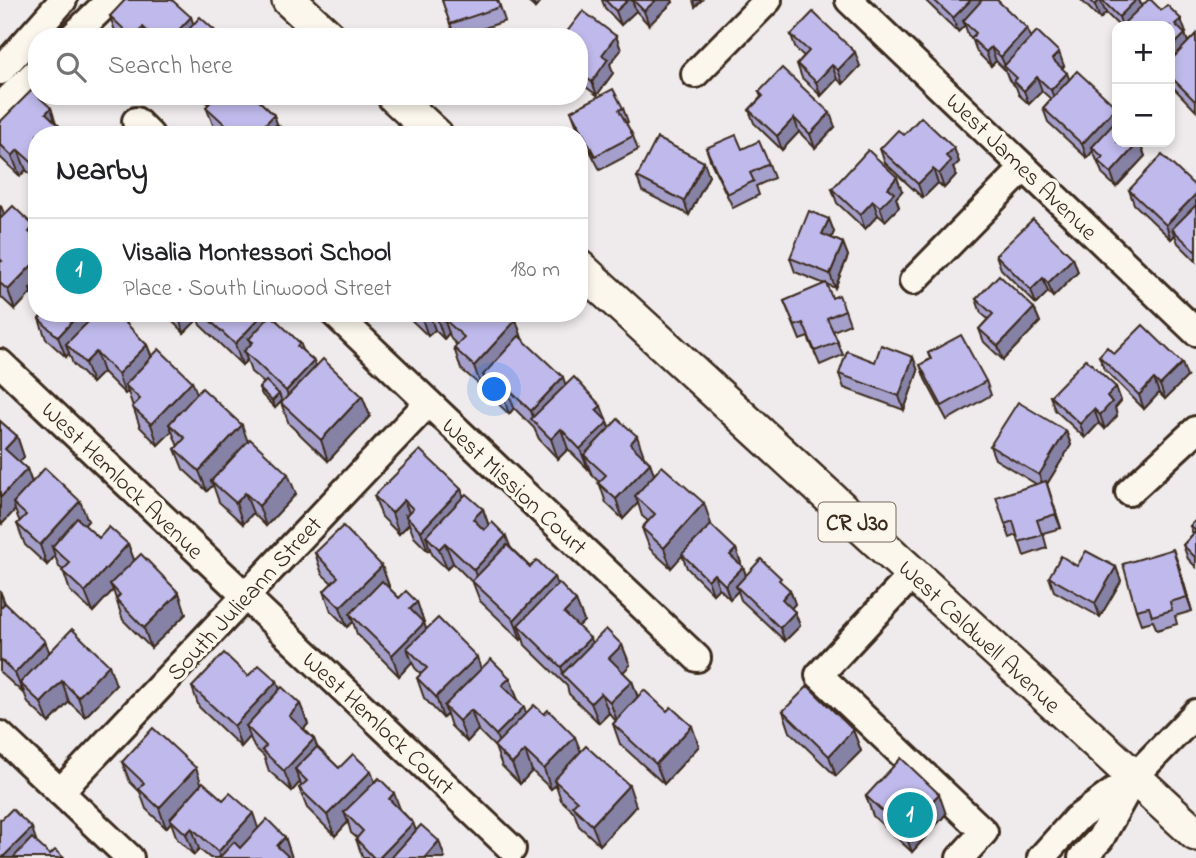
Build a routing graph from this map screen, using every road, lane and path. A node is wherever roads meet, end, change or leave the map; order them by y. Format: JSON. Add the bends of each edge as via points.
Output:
{"nodes":[{"id":1,"x":63,"y":0,"type":"edge"},
{"id":2,"x":110,"y":0,"type":"edge"},
{"id":3,"x":289,"y":0,"type":"edge"},
{"id":4,"x":768,"y":0,"type":"edge"},
{"id":5,"x":849,"y":0,"type":"edge"},
{"id":6,"x":38,"y":28,"type":"edge"},
{"id":7,"x":81,"y":28,"type":"edge"},
{"id":8,"x":319,"y":28,"type":"edge"},
{"id":9,"x":28,"y":39,"type":"edge"},
{"id":10,"x":0,"y":71,"type":"edge"},
{"id":11,"x":695,"y":75,"type":"dead end"},
{"id":12,"x":28,"y":80,"type":"edge"},
{"id":13,"x":404,"y":105,"type":"edge"},
{"id":14,"x":0,"y":107,"type":"edge"},
{"id":15,"x":426,"y":126,"type":"edge"},
{"id":16,"x":1024,"y":168,"type":"junction"},
{"id":17,"x":588,"y":275,"type":"edge"},
{"id":18,"x":913,"y":281,"type":"dead end"},
{"id":19,"x":343,"y":322,"type":"edge"},
{"id":20,"x":1196,"y":332,"type":"edge"},
{"id":21,"x":0,"y":363,"type":"edge"},
{"id":22,"x":428,"y":403,"type":"junction"},
{"id":23,"x":1196,"y":430,"type":"edge"},
{"id":24,"x":1129,"y":492,"type":"dead end"},
{"id":25,"x":913,"y":574,"type":"junction"},
{"id":26,"x":246,"y":596,"type":"junction"},
{"id":27,"x":697,"y":659,"type":"dead end"},
{"id":28,"x":1196,"y":713,"type":"edge"},
{"id":29,"x":0,"y":735,"type":"edge"},
{"id":30,"x":1134,"y":777,"type":"junction"},
{"id":31,"x":60,"y":792,"type":"junction"},
{"id":32,"x":1196,"y":834,"type":"edge"},
{"id":33,"x":512,"y":849,"type":"dead end"},
{"id":34,"x":130,"y":858,"type":"edge"},
{"id":35,"x":960,"y":858,"type":"edge"},
{"id":36,"x":1041,"y":858,"type":"edge"},
{"id":37,"x":1082,"y":858,"type":"edge"}],
"edges":[{"from":1,"to":6,"type":"street"},
{"from":2,"to":7,"type":"street"},
{"from":3,"to":8,"type":"main road"},
{"from":4,"to":11,"type":"street"},
{"from":5,"to":16,"type":"street","name":"West James Avenue"},
{"from":9,"to":10,"type":"street"},
{"from":12,"to":14,"type":"street"},
{"from":13,"to":15,"type":"main road"},
{"from":16,"to":18,"type":"street"},
{"from":16,"to":20,"type":"street","name":"West James Avenue"},
{"from":17,"to":25,"type":"main road","name":"West Caldwell Avenue","number":"CR J30"},
{"from":19,"to":22,"type":"street","name":"West Mission Court"},
{"from":21,"to":26,"type":"street","name":"West Hemlock Avenue"},
{"from":22,"to":26,"type":"street","name":"South Julieann Street"},
{"from":22,"to":27,"type":"street","name":"West Mission Court"},
{"from":23,"to":24,"type":"street"},
{"from":25,"to":30,"type":"main road","name":"West Caldwell Avenue","number":"CR J30"},
{"from":25,"to":35,"type":"street","via":[[819,675],[984,832]]},
{"from":26,"to":31,"type":"street","name":"South Julieann Street"},
{"from":26,"to":33,"type":"street","name":"West Hemlock Court"},
{"from":28,"to":30,"type":"street"},
{"from":29,"to":31,"type":"street"},
{"from":30,"to":32,"type":"main road","name":"West Caldwell Avenue","number":"CR J30"},
{"from":30,"to":36,"type":"street","via":[[1076,819]]},
{"from":30,"to":37,"type":"street","via":[[1100,839]]},
{"from":31,"to":34,"type":"street"}]}
